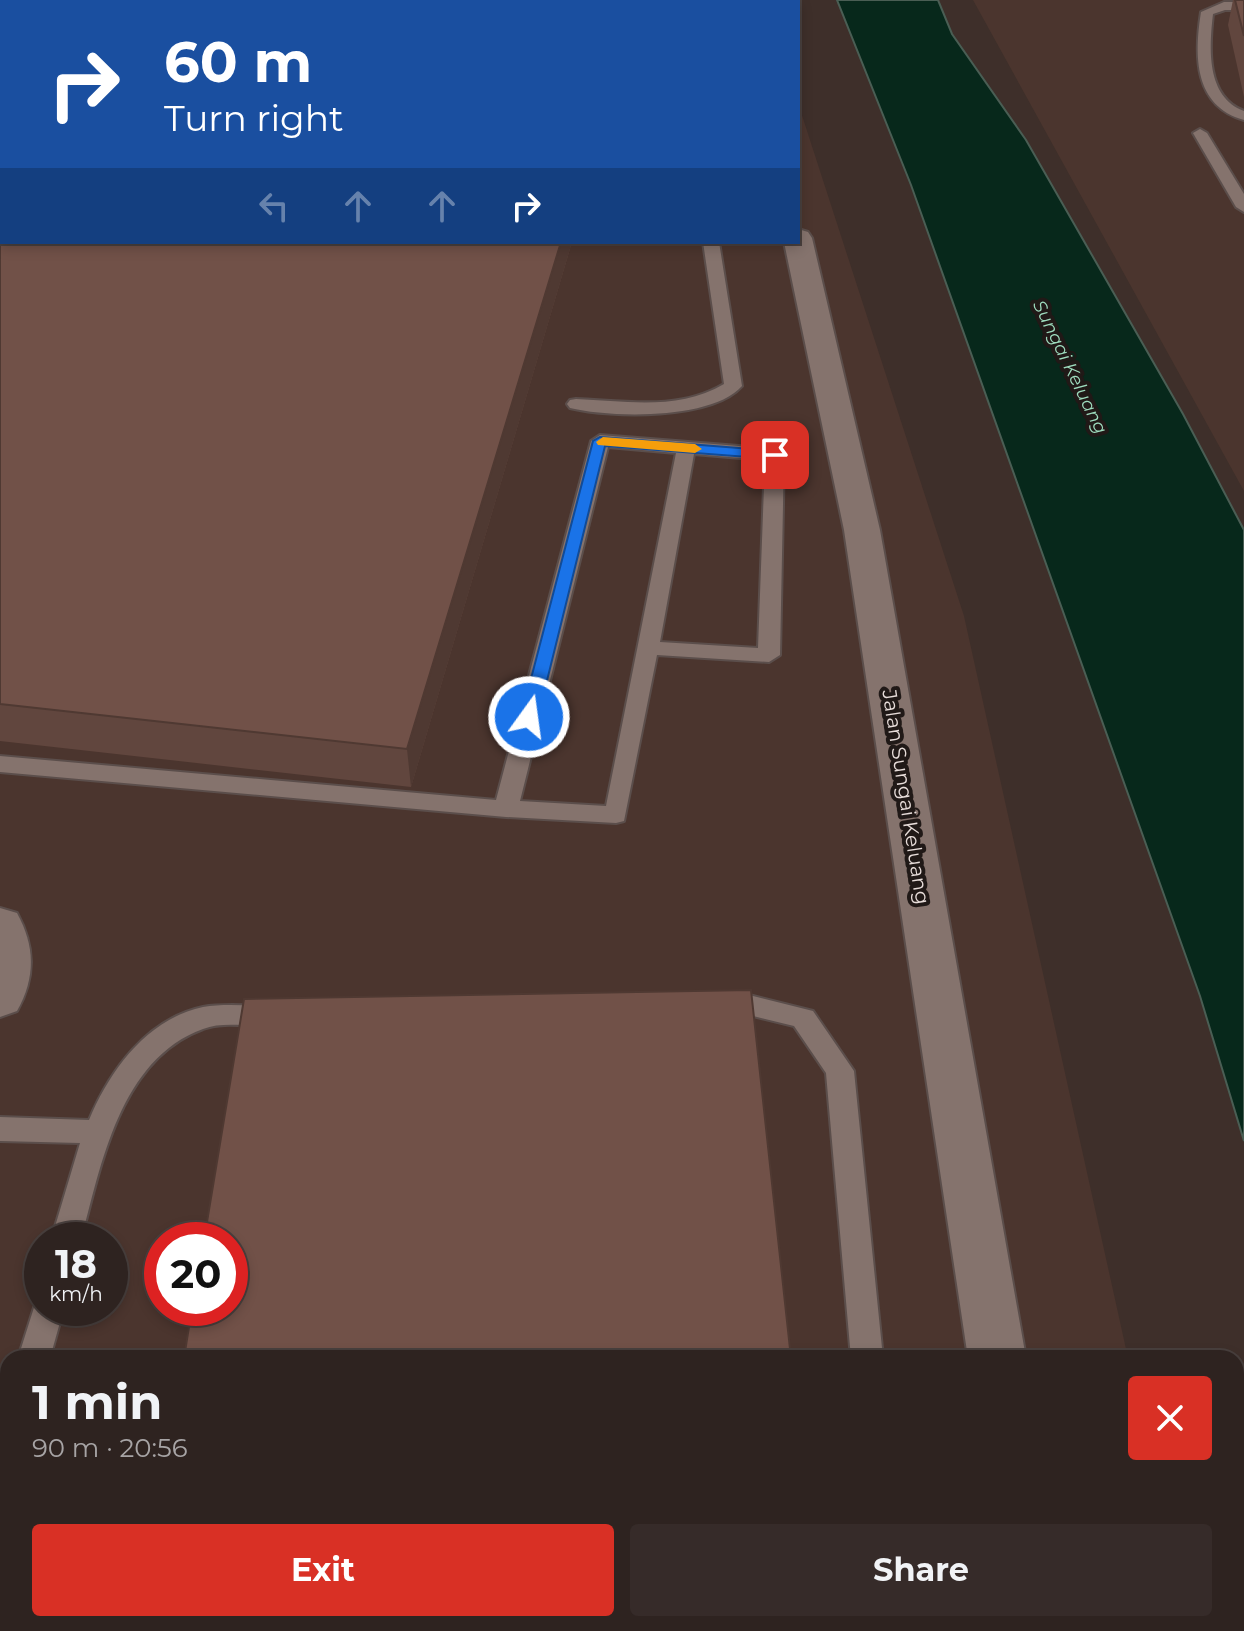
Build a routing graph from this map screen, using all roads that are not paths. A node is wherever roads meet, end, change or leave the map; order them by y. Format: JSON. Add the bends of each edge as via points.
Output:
{"nodes":[{"id":1,"x":1244,"y":6,"type":"edge"},
{"id":2,"x":1206,"y":19,"type":"junction"},
{"id":3,"x":1231,"y":20,"type":"dead end"},
{"id":4,"x":1244,"y":116,"type":"edge"},
{"id":5,"x":1200,"y":133,"type":"dead end"},
{"id":6,"x":1244,"y":207,"type":"edge"},
{"id":7,"x":711,"y":244,"type":"edge"},
{"id":8,"x":799,"y":244,"type":"edge"},
{"id":9,"x":576,"y":404,"type":"dead end"},
{"id":10,"x":686,"y":448,"type":"junction"},
{"id":11,"x":648,"y":648,"type":"junction"},
{"id":12,"x":0,"y":764,"type":"edge"},
{"id":13,"x":506,"y":809,"type":"junction"},
{"id":14,"x":0,"y":925,"type":"edge"},
{"id":15,"x":0,"y":998,"type":"edge"},
{"id":16,"x":702,"y":1006,"type":"edge"},
{"id":17,"x":294,"y":1016,"type":"edge"},
{"id":18,"x":0,"y":1129,"type":"edge"},
{"id":19,"x":96,"y":1132,"type":"junction"},
{"id":20,"x":71,"y":1222,"type":"edge"},
{"id":21,"x":43,"y":1326,"type":"edge"},
{"id":22,"x":36,"y":1350,"type":"edge"},
{"id":23,"x":866,"y":1350,"type":"edge"},
{"id":24,"x":996,"y":1350,"type":"edge"}],
"edges":[{"from":1,"to":2,"type":"lane","via":[[1224,6],[1207,12]]},
{"from":2,"to":3,"type":"lane"},
{"from":2,"to":4,"type":"lane","via":[[1207,85],[1217,101]]},
{"from":5,"to":6,"type":"lane"},
{"from":7,"to":9,"type":"lane","via":[[733,386],[716,399],[693,405]]},
{"from":8,"to":24,"type":"street","name":"Jalan Sungai Keluang","via":[[862,530]]},
{"from":10,"to":11,"type":"lane"},
{"from":10,"to":11,"type":"lane","via":[[775,455],[769,655]]},
{"from":10,"to":13,"type":"lane","via":[[600,441]]},
{"from":11,"to":13,"type":"lane","via":[[616,815]]},
{"from":12,"to":13,"type":"lane"},
{"from":14,"to":15,"type":"street","via":[[9,951]]},
{"from":16,"to":23,"type":"lane","via":[[749,1005],[803,1018],[840,1071]]},
{"from":17,"to":19,"type":"lane","via":[[200,1018],[151,1044]]},
{"from":18,"to":19,"type":"lane"},
{"from":19,"to":20,"type":"lane"},
{"from":21,"to":22,"type":"lane"}]}
